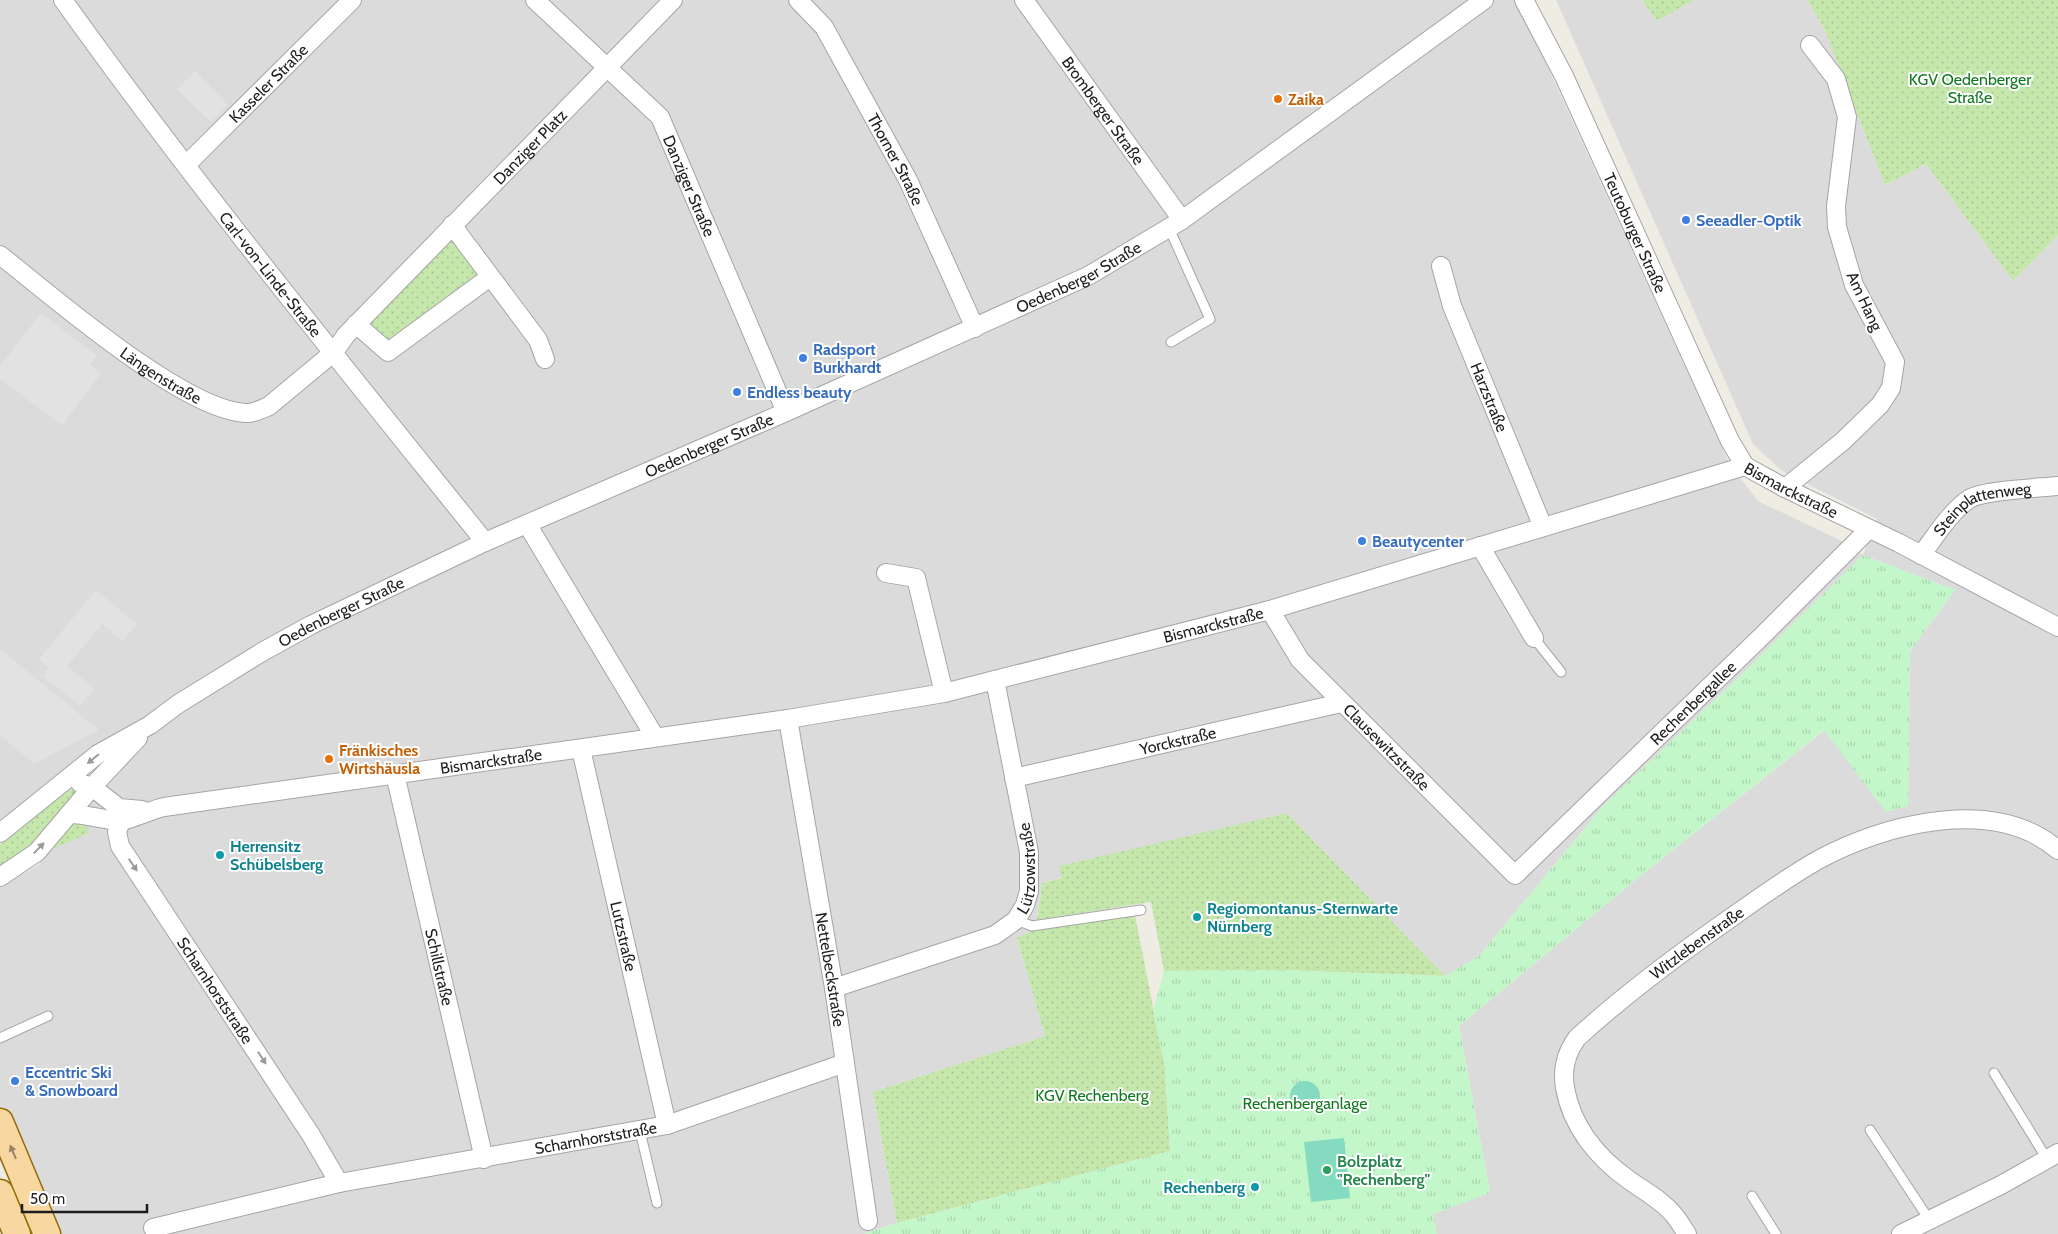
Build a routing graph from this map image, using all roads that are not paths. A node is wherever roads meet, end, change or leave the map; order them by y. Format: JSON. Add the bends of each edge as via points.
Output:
{"nodes":[{"id":1,"x":63,"y":0,"type":"edge"},
{"id":2,"x":352,"y":0,"type":"edge"},
{"id":3,"x":535,"y":0,"type":"edge"},
{"id":4,"x":673,"y":0,"type":"edge"},
{"id":5,"x":798,"y":0,"type":"edge"},
{"id":6,"x":1484,"y":0,"type":"edge"},
{"id":7,"x":1524,"y":0,"type":"edge"},
{"id":8,"x":1027,"y":1,"type":"edge"},
{"id":9,"x":1810,"y":45,"type":"dead end"},
{"id":10,"x":607,"y":68,"type":"junction"},
{"id":11,"x":186,"y":166,"type":"junction"},
{"id":12,"x":1176,"y":224,"type":"junction"},
{"id":13,"x":452,"y":225,"type":"junction"},
{"id":14,"x":0,"y":255,"type":"edge"},
{"id":15,"x":1441,"y":266,"type":"dead end"},
{"id":16,"x":490,"y":277,"type":"junction"},
{"id":17,"x":356,"y":324,"type":"junction"},
{"id":18,"x":976,"y":328,"type":"junction"},
{"id":19,"x":1172,"y":342,"type":"dead end"},
{"id":20,"x":334,"y":352,"type":"junction"},
{"id":21,"x":545,"y":360,"type":"dead end"},
{"id":22,"x":786,"y":412,"type":"junction"},
{"id":23,"x":1745,"y":466,"type":"junction"},
{"id":24,"x":2058,"y":486,"type":"edge"},
{"id":25,"x":1785,"y":488,"type":"junction"},
{"id":26,"x":527,"y":524,"type":"junction"},
{"id":27,"x":1543,"y":527,"type":"junction"},
{"id":28,"x":1868,"y":530,"type":"junction"},
{"id":29,"x":486,"y":542,"type":"junction"},
{"id":30,"x":1480,"y":546,"type":"junction"},
{"id":31,"x":1921,"y":556,"type":"junction"},
{"id":32,"x":886,"y":573,"type":"dead end"},
{"id":33,"x":1270,"y":610,"type":"junction"},
{"id":34,"x":2058,"y":627,"type":"edge"},
{"id":35,"x":1534,"y":638,"type":"joint"},
{"id":36,"x":1561,"y":672,"type":"dead end"},
{"id":37,"x":996,"y":680,"type":"junction"},
{"id":38,"x":944,"y":693,"type":"junction"},
{"id":39,"x":1340,"y":703,"type":"junction"},
{"id":40,"x":788,"y":719,"type":"junction"},
{"id":41,"x":150,"y":725,"type":"junction"},
{"id":42,"x":655,"y":737,"type":"junction"},
{"id":43,"x":581,"y":749,"type":"junction"},
{"id":44,"x":395,"y":774,"type":"junction"},
{"id":45,"x":1014,"y":778,"type":"junction"},
{"id":46,"x":68,"y":779,"type":"junction"},
{"id":47,"x":92,"y":787,"type":"junction"},
{"id":48,"x":148,"y":810,"type":"junction"},
{"id":49,"x":70,"y":814,"type":"junction"},
{"id":50,"x":121,"y":821,"type":"junction"},
{"id":51,"x":0,"y":833,"type":"edge"},
{"id":52,"x":2058,"y":850,"type":"edge"},
{"id":53,"x":1516,"y":876,"type":"joint"},
{"id":54,"x":0,"y":877,"type":"edge"},
{"id":55,"x":1141,"y":910,"type":"dead end"},
{"id":56,"x":1016,"y":920,"type":"junction"},
{"id":57,"x":834,"y":988,"type":"junction"},
{"id":58,"x":48,"y":1016,"type":"dead end"},
{"id":59,"x":0,"y":1038,"type":"edge"},
{"id":60,"x":846,"y":1063,"type":"junction"},
{"id":61,"x":1994,"y":1073,"type":"dead end"},
{"id":62,"x":0,"y":1122,"type":"edge"},
{"id":63,"x":667,"y":1125,"type":"junction"},
{"id":64,"x":1870,"y":1130,"type":"dead end"},
{"id":65,"x":640,"y":1131,"type":"junction"},
{"id":66,"x":2053,"y":1156,"type":"edge"},
{"id":67,"x":484,"y":1159,"type":"junction"},
{"id":68,"x":340,"y":1183,"type":"junction"},
{"id":69,"x":0,"y":1193,"type":"edge"},
{"id":70,"x":1752,"y":1196,"type":"dead end"},
{"id":71,"x":658,"y":1203,"type":"dead end"},
{"id":72,"x":868,"y":1221,"type":"dead end"},
{"id":73,"x":1930,"y":1221,"type":"junction"},
{"id":74,"x":153,"y":1228,"type":"dead end"},
{"id":75,"x":18,"y":1234,"type":"edge"},
{"id":76,"x":47,"y":1234,"type":"edge"},
{"id":77,"x":1687,"y":1234,"type":"edge"},
{"id":78,"x":1776,"y":1234,"type":"edge"},
{"id":79,"x":1901,"y":1234,"type":"edge"}],
"edges":[{"from":1,"to":11,"type":"street","name":"Carl-von-Linde-Straße"},
{"from":2,"to":11,"type":"street","name":"Kasseler Straße"},
{"from":3,"to":10,"type":"street","name":"Danziger Straße"},
{"from":4,"to":10,"type":"street","name":"Danziger Platz"},
{"from":5,"to":18,"type":"street","name":"Thorner Straße","via":[[824,27],[908,180]]},
{"from":6,"to":12,"type":"street","name":"Oedenberger Straße"},
{"from":7,"to":23,"type":"street","name":"Teutoburger Straße","via":[[1564,76],[1654,278],[1730,441]]},
{"from":8,"to":12,"type":"street","name":"Bromberger Straße"},
{"from":9,"to":25,"type":"street","name":"Am Hang","via":[[1836,79],[1846,117],[1836,206],[1837,227],[1854,285],[1895,362],[1891,388],[1880,406]]},
{"from":10,"to":13,"type":"street","name":"Danziger Platz"},
{"from":10,"to":22,"type":"street","name":"Danziger Straße","via":[[660,117]]},
{"from":11,"to":20,"type":"street","name":"Carl-von-Linde-Straße"},
{"from":12,"to":18,"type":"street","name":"Oedenberger Straße","via":[[1088,276]]},
{"from":12,"to":19,"type":"lane","via":[[1210,319]]},
{"from":13,"to":16,"type":"street"},
{"from":13,"to":17,"type":"street","name":"Danziger Platz"},
{"from":14,"to":20,"type":"street","name":"Längenstraße","via":[[146,367],[173,385],[229,410],[247,413],[269,406]]},
{"from":15,"to":27,"type":"street","name":"Harzstraße","via":[[1452,306]]},
{"from":16,"to":17,"type":"street","via":[[388,352]]},
{"from":16,"to":21,"type":"street","via":[[538,340]]},
{"from":17,"to":20,"type":"street","name":"Danziger Platz"},
{"from":18,"to":22,"type":"street","name":"Oedenberger Straße"},
{"from":20,"to":29,"type":"street","name":"Carl-von-Linde-Straße"},
{"from":22,"to":26,"type":"street","name":"Oedenberger Straße"},
{"from":23,"to":25,"type":"street","name":"Bismarckstraße"},
{"from":23,"to":27,"type":"street","name":"Bismarckstraße"},
{"from":24,"to":31,"type":"street","name":"Steinplattenweg","via":[[1970,498]]},
{"from":25,"to":28,"type":"street","name":"Bismarckstraße"},
{"from":26,"to":29,"type":"street","name":"Oedenberger Straße"},
{"from":26,"to":42,"type":"street"},
{"from":27,"to":30,"type":"street","name":"Bismarckstraße"},
{"from":28,"to":31,"type":"street","name":"Bismarckstraße"},
{"from":28,"to":53,"type":"street","name":"Rechenbergallee"},
{"from":29,"to":41,"type":"street","name":"Oedenberger Straße","via":[[262,652]]},
{"from":30,"to":33,"type":"street","name":"Bismarckstraße"},
{"from":30,"to":35,"type":"street"},
{"from":31,"to":34,"type":"street","name":"Bismarckstraße"},
{"from":32,"to":38,"type":"street","via":[[916,578]]},
{"from":33,"to":37,"type":"street","name":"Bismarckstraße"},
{"from":33,"to":39,"type":"street","name":"Clausewitzstraße","via":[[1300,660]]},
{"from":35,"to":36,"type":"lane"},
{"from":37,"to":38,"type":"street","name":"Bismarckstraße"},
{"from":37,"to":45,"type":"street","name":"Lützowstraße"},
{"from":38,"to":40,"type":"street","name":"Bismarckstraße"},
{"from":39,"to":45,"type":"street","name":"Yorckstraße"},
{"from":39,"to":53,"type":"street","name":"Clausewitzstraße"},
{"from":40,"to":42,"type":"street","name":"Bismarckstraße"},
{"from":40,"to":57,"type":"street","name":"Nettelbeckstraße"},
{"from":41,"to":46,"type":"street","name":"Oedenberger Straße","one_way":true,"via":[[98,754]]},
{"from":41,"to":47,"type":"street","name":"Oedenberger Straße"},
{"from":42,"to":43,"type":"street","name":"Bismarckstraße"},
{"from":43,"to":44,"type":"street","name":"Bismarckstraße"},
{"from":43,"to":63,"type":"street","name":"Lutzstraße"},
{"from":44,"to":48,"type":"street","name":"Bismarckstraße"},
{"from":44,"to":67,"type":"street","name":"Schillstraße"},
{"from":45,"to":56,"type":"street","name":"Lützowstraße","via":[[1029,852],[1029,891]]},
{"from":46,"to":47,"type":"street","name":"Bismarckstraße"},
{"from":46,"to":51,"type":"street"},
{"from":47,"to":48,"type":"street","name":"Bismarckstraße","via":[[119,808]]},
{"from":47,"to":49,"type":"street"},
{"from":48,"to":50,"type":"street","name":"Bismarckstraße"},
{"from":49,"to":50,"type":"street"},
{"from":54,"to":49,"type":"street","one_way":true,"via":[[37,852]]},
{"from":50,"to":68,"type":"street","name":"Scharnhorststraße","one_way":true,"via":[[117,832],[120,846]]},
{"from":52,"to":77,"type":"street","name":"Witzlebenstraße","via":[[2015,826],[1965,818],[1928,823],[1864,839],[1818,860],[1780,884],[1693,945],[1577,1038],[1568,1050],[1564,1082],[1567,1099],[1582,1133],[1608,1163],[1674,1215]]},
{"from":55,"to":56,"type":"lane","via":[[1032,926]]},
{"from":56,"to":57,"type":"street","name":"Lützowstraße","via":[[995,935]]},
{"from":57,"to":60,"type":"street","name":"Nettelbeckstraße"},
{"from":58,"to":59,"type":"lane"},
{"from":60,"to":63,"type":"street","name":"Scharnhorststraße"},
{"from":60,"to":72,"type":"street","name":"Nettelbeckstraße"},
{"from":61,"to":66,"type":"lane"},
{"from":76,"to":62,"type":"main road","one_way":true},
{"from":63,"to":65,"type":"street","name":"Scharnhorststraße"},
{"from":64,"to":73,"type":"lane"},
{"from":65,"to":67,"type":"street","name":"Scharnhorststraße"},
{"from":65,"to":71,"type":"lane"},
{"from":66,"to":73,"type":"street"},
{"from":67,"to":68,"type":"street","name":"Scharnhorststraße"},
{"from":68,"to":74,"type":"street","name":"Scharnhorststraße"},
{"from":69,"to":75,"type":"main road"},
{"from":70,"to":78,"type":"lane"},
{"from":73,"to":79,"type":"street"}]}
